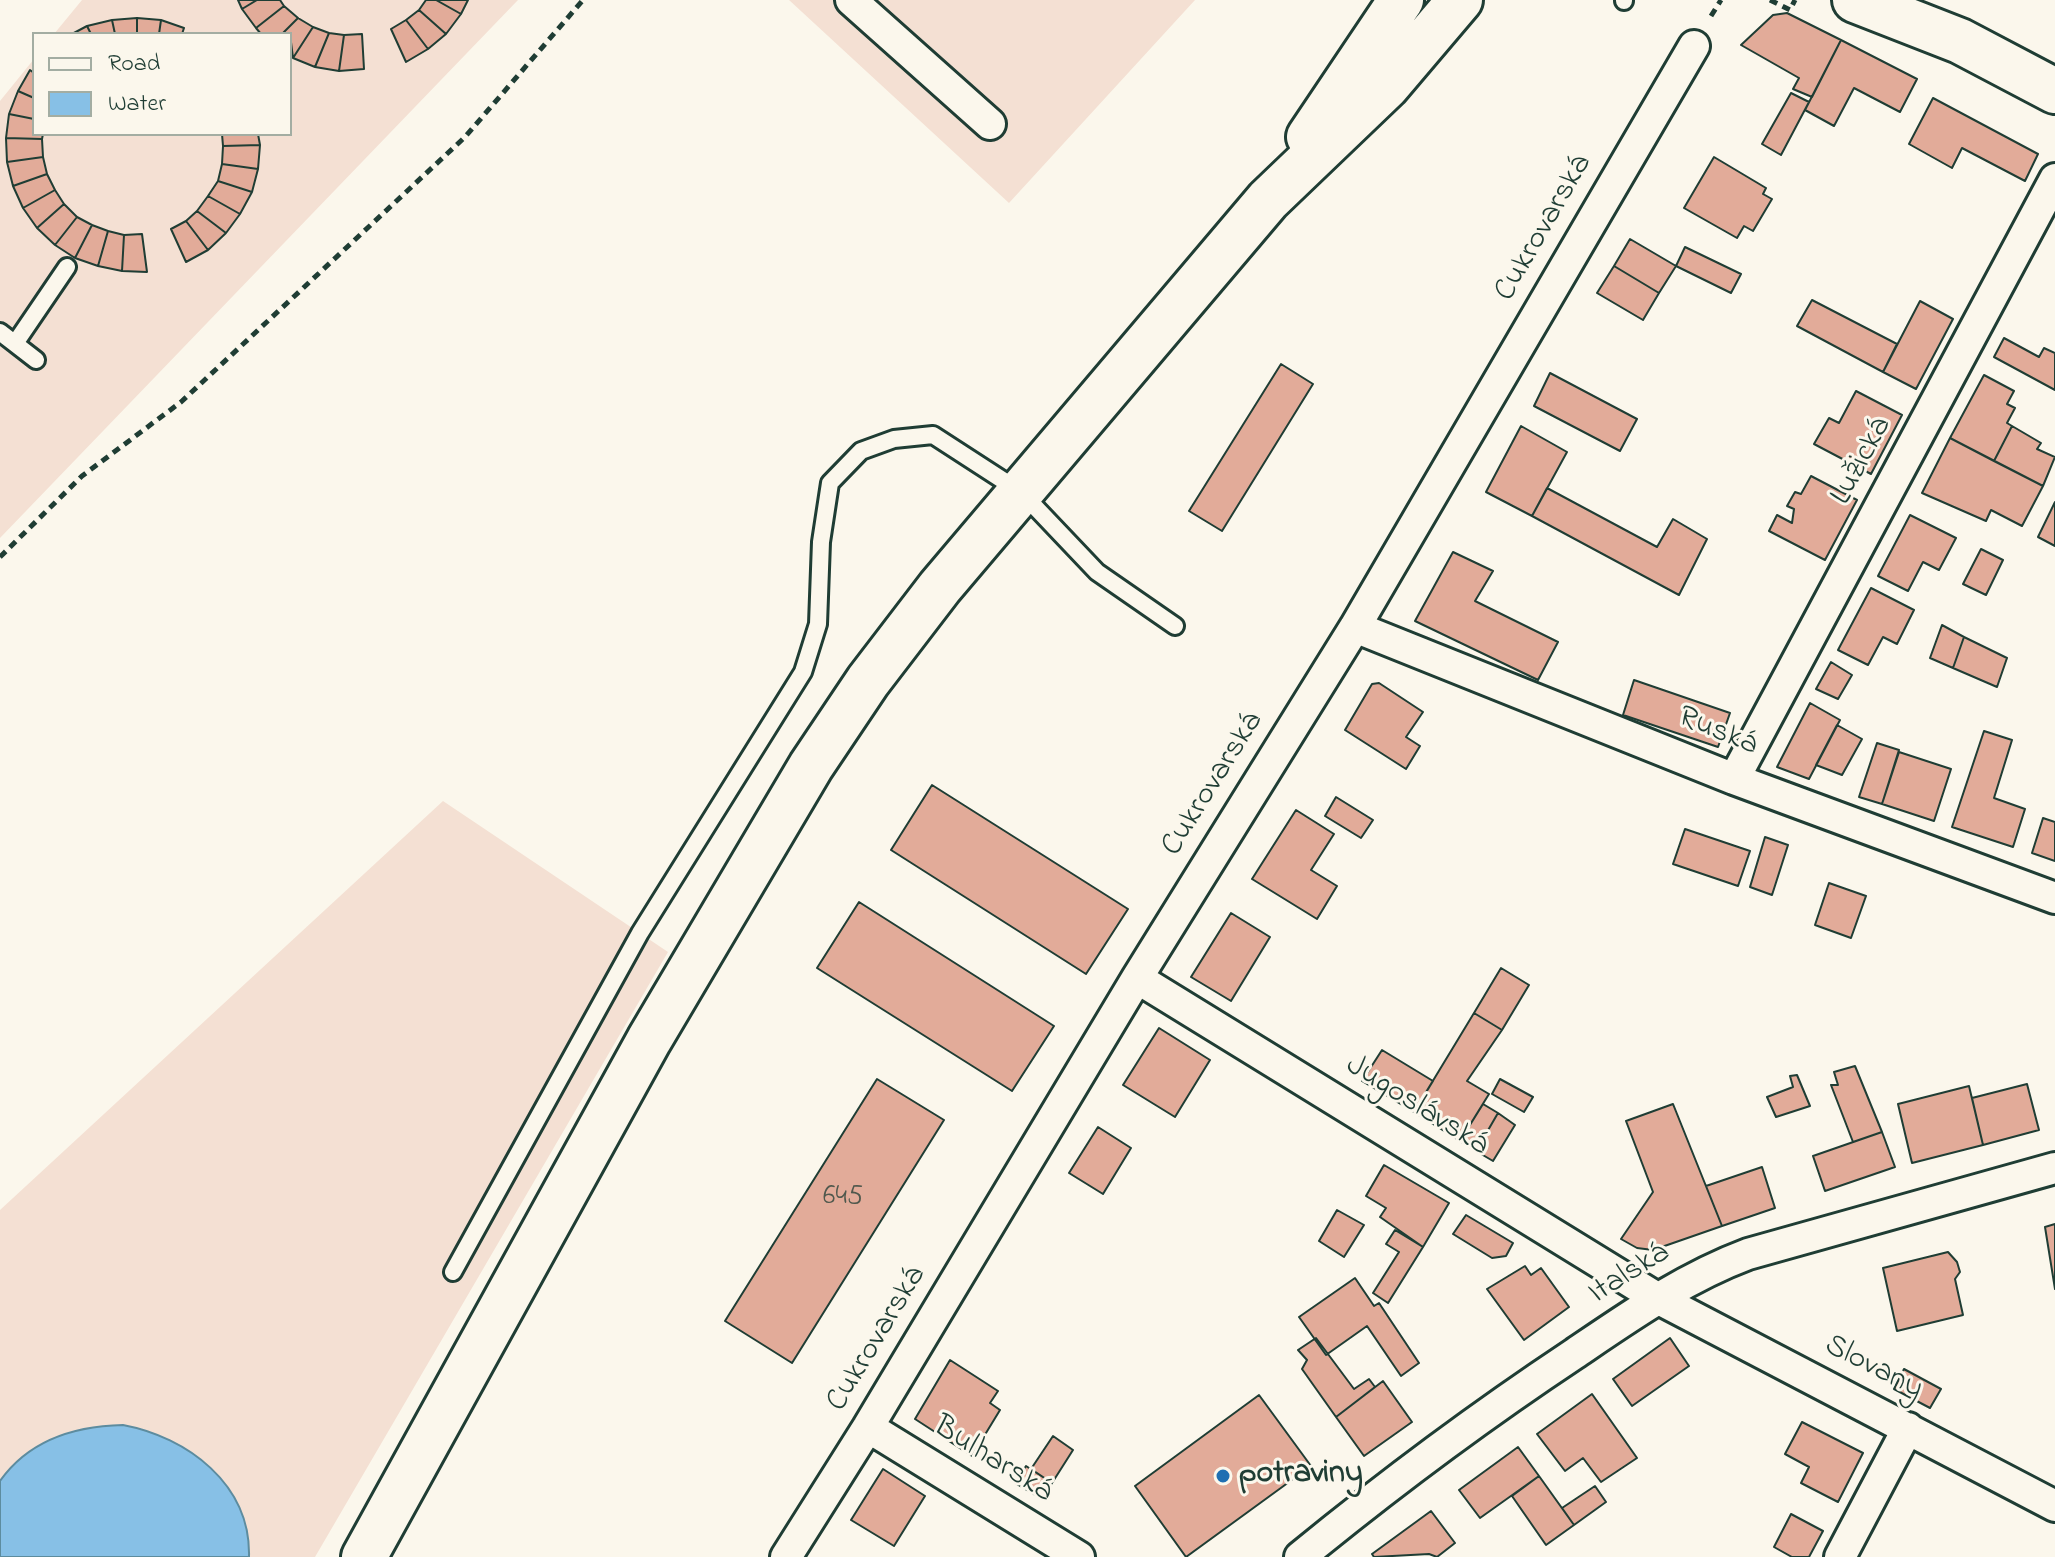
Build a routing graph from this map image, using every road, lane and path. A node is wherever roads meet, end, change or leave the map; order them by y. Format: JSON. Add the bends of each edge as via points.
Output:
{"nodes":[{"id":1,"x":583,"y":0,"type":"edge"},
{"id":2,"x":851,"y":0,"type":"edge"},
{"id":3,"x":1401,"y":0,"type":"edge"},
{"id":4,"x":1460,"y":0,"type":"edge"},
{"id":5,"x":1770,"y":0,"type":"edge"},
{"id":6,"x":1795,"y":0,"type":"edge"},
{"id":7,"x":1855,"y":0,"type":"edge"},
{"id":8,"x":1904,"y":0,"type":"edge"},
{"id":9,"x":1960,"y":41,"type":"junction"},
{"id":10,"x":1694,"y":46,"type":"dead end"},
{"id":11,"x":2055,"y":91,"type":"edge"},
{"id":12,"x":990,"y":124,"type":"dead end"},
{"id":13,"x":2055,"y":179,"type":"edge"},
{"id":14,"x":1268,"y":200,"type":"junction"},
{"id":15,"x":67,"y":267,"type":"dead end"},
{"id":16,"x":0,"y":332,"type":"edge"},
{"id":17,"x":16,"y":342,"type":"junction"},
{"id":18,"x":36,"y":360,"type":"dead end"},
{"id":19,"x":1021,"y":492,"type":"junction"},
{"id":20,"x":0,"y":557,"type":"edge"},
{"id":21,"x":1175,"y":626,"type":"dead end"},
{"id":22,"x":1355,"y":627,"type":"junction"},
{"id":23,"x":1734,"y":779,"type":"junction"},
{"id":24,"x":2055,"y":898,"type":"edge"},
{"id":25,"x":1137,"y":978,"type":"junction"},
{"id":26,"x":2055,"y":1168,"type":"edge"},
{"id":27,"x":453,"y":1272,"type":"dead end"},
{"id":28,"x":1657,"y":1298,"type":"junction"},
{"id":29,"x":868,"y":1427,"type":"junction"},
{"id":30,"x":1908,"y":1428,"type":"junction"},
{"id":31,"x":2055,"y":1506,"type":"edge"},
{"id":32,"x":364,"y":1557,"type":"edge"},
{"id":33,"x":786,"y":1557,"type":"edge"},
{"id":34,"x":1079,"y":1557,"type":"edge"},
{"id":35,"x":1300,"y":1557,"type":"edge"},
{"id":36,"x":1840,"y":1557,"type":"edge"}],
"edges":[{"from":1,"to":20,"type":"path","via":[[465,137],[181,402],[82,476]]},
{"from":2,"to":12,"type":"street"},
{"from":3,"to":14,"type":"main road"},
{"from":4,"to":14,"type":"main road","via":[[1387,86]]},
{"from":5,"to":6,"type":"path","via":[[1790,10]]},
{"from":7,"to":9,"type":"main road"},
{"from":8,"to":9,"type":"main road"},
{"from":9,"to":11,"type":"main road"},
{"from":10,"to":22,"type":"street","name":"Cukrovarská"},
{"from":13,"to":23,"type":"street","name":"Lužická"},
{"from":14,"to":19,"type":"main road"},
{"from":15,"to":17,"type":"lane"},
{"from":16,"to":17,"type":"lane"},
{"from":17,"to":18,"type":"lane"},
{"from":19,"to":21,"type":"lane","via":[[1097,572]]},
{"from":19,"to":27,"type":"lane","via":[[933,435],[894,439],[861,451],[830,483],[818,624],[803,672],[640,933]]},
{"from":19,"to":32,"type":"main road","via":[[868,681],[811,766],[649,1040]]},
{"from":22,"to":23,"type":"street","name":"Ruská"},
{"from":22,"to":25,"type":"street","name":"Cukrovarská"},
{"from":23,"to":24,"type":"street","name":"Ruská"},
{"from":25,"to":28,"type":"street","name":"Jugoslávská"},
{"from":25,"to":29,"type":"street","name":"Cukrovarská"},
{"from":26,"to":28,"type":"street","name":"Italská","via":[[1748,1254]]},
{"from":28,"to":30,"type":"street","name":"Slovany"},
{"from":28,"to":35,"type":"street","name":"Italská","via":[[1510,1397]]},
{"from":29,"to":33,"type":"street","name":"Cukrovarská"},
{"from":29,"to":34,"type":"street","name":"Bulharská"},
{"from":30,"to":31,"type":"street","name":"Slovany"},
{"from":30,"to":36,"type":"street"}]}
